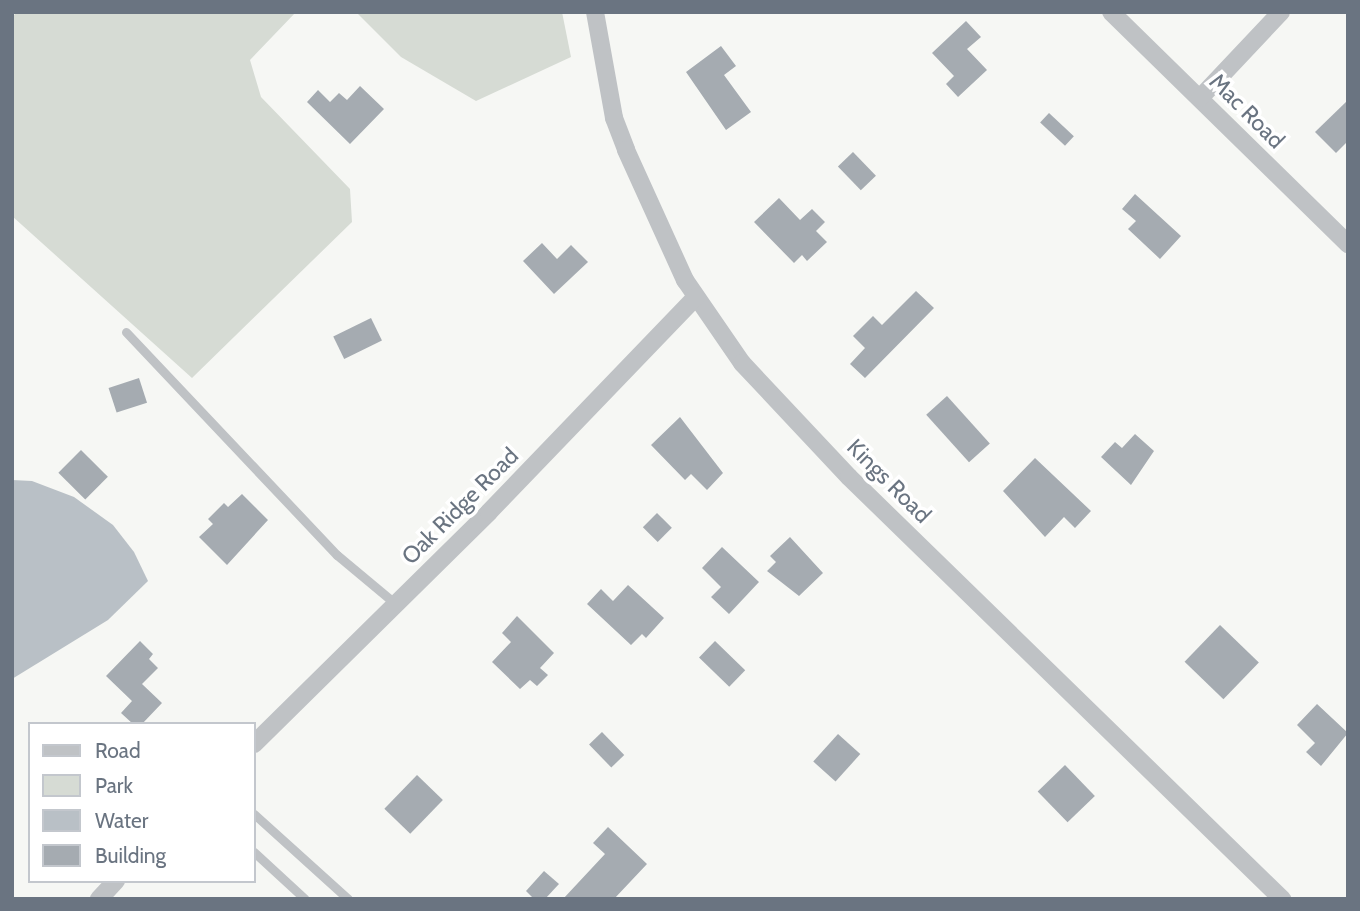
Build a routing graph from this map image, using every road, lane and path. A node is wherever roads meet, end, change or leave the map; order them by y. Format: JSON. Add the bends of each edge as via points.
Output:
{"nodes":[{"id":1,"x":595,"y":12,"type":"edge"},
{"id":2,"x":1111,"y":12,"type":"edge"},
{"id":3,"x":1281,"y":12,"type":"edge"},
{"id":4,"x":1200,"y":98,"type":"junction"},
{"id":5,"x":1348,"y":244,"type":"edge"},
{"id":6,"x":696,"y":297,"type":"junction"},
{"id":7,"x":126,"y":332,"type":"dead end"},
{"id":8,"x":397,"y":605,"type":"junction"},
{"id":9,"x":256,"y":742,"type":"edge"},
{"id":10,"x":256,"y":816,"type":"edge"},
{"id":11,"x":256,"y":854,"type":"edge"},
{"id":12,"x":114,"y":883,"type":"edge"},
{"id":13,"x":99,"y":899,"type":"edge"},
{"id":14,"x":305,"y":899,"type":"edge"},
{"id":15,"x":348,"y":899,"type":"edge"},
{"id":16,"x":1282,"y":899,"type":"edge"}],
"edges":[{"from":1,"to":6,"type":"street","name":"Kings Road","via":[[614,118],[667,245]]},
{"from":2,"to":4,"type":"street","name":"Mac Road"},
{"from":3,"to":4,"type":"street"},
{"from":4,"to":5,"type":"street","name":"Mac Road"},
{"from":6,"to":8,"type":"street","name":"Oak Ridge Road"},
{"from":6,"to":16,"type":"street","name":"Kings Road","via":[[778,405]]},
{"from":7,"to":8,"type":"lane","via":[[337,555]]},
{"from":8,"to":9,"type":"street","name":"Oak Ridge Road"},
{"from":10,"to":15,"type":"lane"},
{"from":11,"to":14,"type":"lane"},
{"from":12,"to":13,"type":"street"}]}
